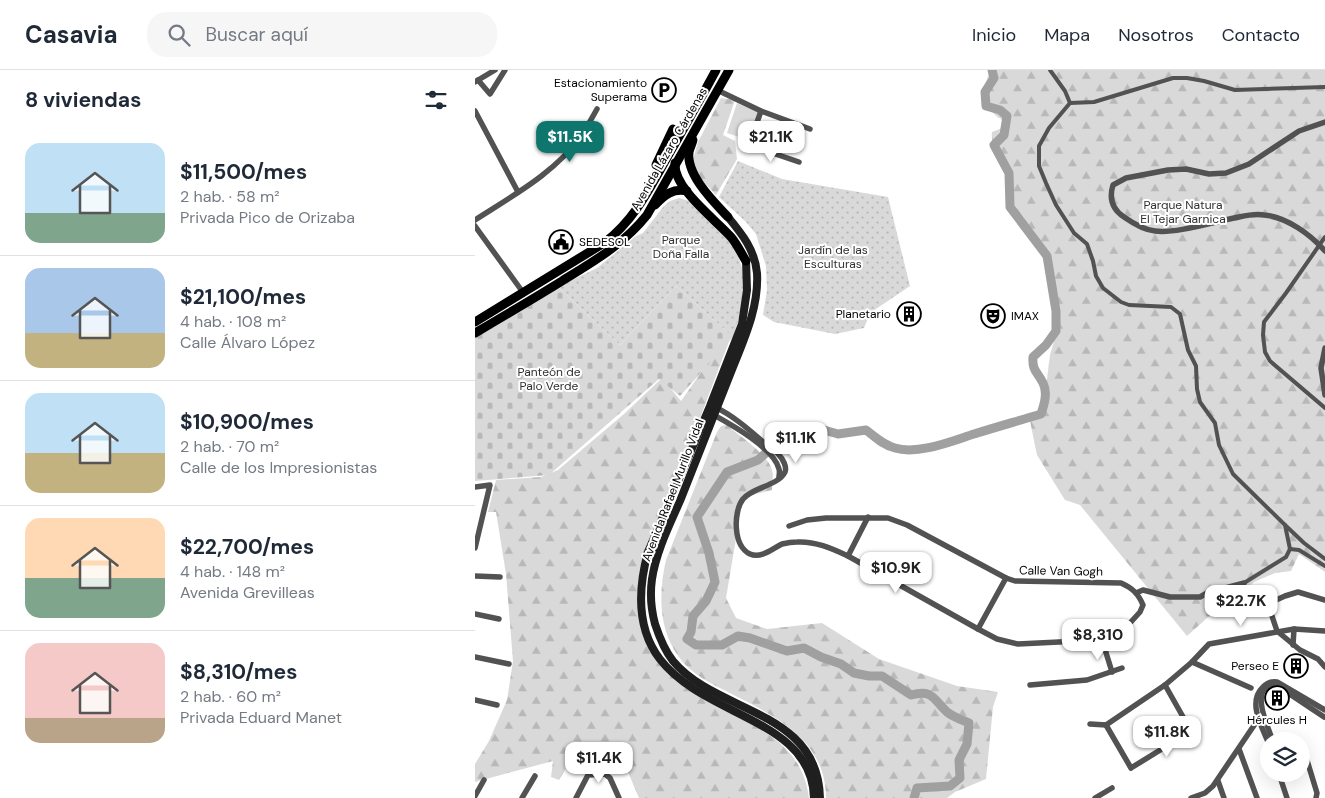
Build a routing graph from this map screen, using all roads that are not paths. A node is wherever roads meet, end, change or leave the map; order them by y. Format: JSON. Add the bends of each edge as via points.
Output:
{"nodes":[{"id":1,"x":495,"y":70,"type":"edge"},
{"id":2,"x":717,"y":70,"type":"edge"},
{"id":3,"x":724,"y":70,"type":"edge"},
{"id":4,"x":729,"y":70,"type":"edge"},
{"id":5,"x":1050,"y":70,"type":"edge"},
{"id":6,"x":504,"y":71,"type":"edge"},
{"id":7,"x":477,"y":81,"type":"edge"},
{"id":8,"x":1325,"y":87,"type":"edge"},
{"id":9,"x":717,"y":90,"type":"junction"},
{"id":10,"x":1070,"y":103,"type":"junction"},
{"id":11,"x":597,"y":109,"type":"dead end"},
{"id":12,"x":475,"y":111,"type":"edge"},
{"id":13,"x":761,"y":112,"type":"junction"},
{"id":14,"x":1325,"y":122,"type":"edge"},
{"id":15,"x":697,"y":128,"type":"junction"},
{"id":16,"x":810,"y":129,"type":"dead end"},
{"id":17,"x":673,"y":130,"type":"dead end"},
{"id":18,"x":799,"y":162,"type":"dead end"},
{"id":19,"x":518,"y":192,"type":"junction"},
{"id":20,"x":646,"y":195,"type":"junction"},
{"id":21,"x":647,"y":215,"type":"junction"},
{"id":22,"x":728,"y":217,"type":"joint"},
{"id":23,"x":475,"y":220,"type":"edge"},
{"id":24,"x":475,"y":226,"type":"edge"},
{"id":25,"x":1325,"y":237,"type":"edge"},
{"id":26,"x":1319,"y":245,"type":"junction"},
{"id":27,"x":1325,"y":252,"type":"edge"},
{"id":28,"x":746,"y":261,"type":"junction"},
{"id":29,"x":522,"y":292,"type":"junction"},
{"id":30,"x":475,"y":322,"type":"edge"},
{"id":31,"x":475,"y":333,"type":"edge"},
{"id":32,"x":1325,"y":348,"type":"edge"},
{"id":33,"x":1325,"y":395,"type":"edge"},
{"id":34,"x":1325,"y":408,"type":"edge"},
{"id":35,"x":712,"y":410,"type":"junction"},
{"id":36,"x":475,"y":487,"type":"edge"},
{"id":37,"x":868,"y":517,"type":"junction"},
{"id":38,"x":1285,"y":525,"type":"junction"},
{"id":39,"x":789,"y":526,"type":"dead end"},
{"id":40,"x":475,"y":548,"type":"edge"},
{"id":41,"x":1290,"y":549,"type":"junction"},
{"id":42,"x":848,"y":556,"type":"junction"},
{"id":43,"x":1325,"y":560,"type":"edge"},
{"id":44,"x":1325,"y":566,"type":"edge"},
{"id":45,"x":475,"y":576,"type":"edge"},
{"id":46,"x":500,"y":577,"type":"dead end"},
{"id":47,"x":1006,"y":578,"type":"junction"},
{"id":48,"x":1244,"y":583,"type":"joint"},
{"id":49,"x":1235,"y":586,"type":"junction"},
{"id":50,"x":1136,"y":593,"type":"junction"},
{"id":51,"x":1325,"y":600,"type":"edge"},
{"id":52,"x":1263,"y":606,"type":"junction"},
{"id":53,"x":475,"y":614,"type":"edge"},
{"id":54,"x":499,"y":618,"type":"dead end"},
{"id":55,"x":977,"y":629,"type":"junction"},
{"id":56,"x":1294,"y":629,"type":"junction"},
{"id":57,"x":1277,"y":631,"type":"junction"},
{"id":58,"x":1325,"y":631,"type":"edge"},
{"id":59,"x":1100,"y":640,"type":"junction"},
{"id":60,"x":1293,"y":645,"type":"junction"},
{"id":61,"x":475,"y":657,"type":"edge"},
{"id":62,"x":1192,"y":662,"type":"junction"},
{"id":63,"x":509,"y":664,"type":"dead end"},
{"id":64,"x":1325,"y":667,"type":"edge"},
{"id":65,"x":1122,"y":668,"type":"dead end"},
{"id":66,"x":1112,"y":672,"type":"junction"},
{"id":67,"x":1030,"y":685,"type":"dead end"},
{"id":68,"x":1165,"y":685,"type":"junction"},
{"id":69,"x":1251,"y":688,"type":"dead end"},
{"id":70,"x":475,"y":700,"type":"edge"},
{"id":71,"x":497,"y":705,"type":"dead end"},
{"id":72,"x":1325,"y":715,"type":"edge"},
{"id":73,"x":1261,"y":717,"type":"junction"},
{"id":74,"x":1090,"y":724,"type":"dead end"},
{"id":75,"x":1106,"y":725,"type":"junction"},
{"id":76,"x":1265,"y":732,"type":"edge"},
{"id":77,"x":1268,"y":732,"type":"edge"},
{"id":78,"x":1239,"y":749,"type":"junction"},
{"id":79,"x":1310,"y":770,"type":"edge"},
{"id":80,"x":535,"y":776,"type":"dead end"},
{"id":81,"x":484,"y":780,"type":"dead end"},
{"id":82,"x":1218,"y":781,"type":"junction"},
{"id":83,"x":1282,"y":782,"type":"edge"},
{"id":84,"x":1286,"y":782,"type":"edge"},
{"id":85,"x":1112,"y":788,"type":"dead end"},
{"id":86,"x":475,"y":796,"type":"edge"},
{"id":87,"x":578,"y":797,"type":"edge"},
{"id":88,"x":522,"y":798,"type":"edge"},
{"id":89,"x":619,"y":798,"type":"edge"},
{"id":90,"x":814,"y":798,"type":"edge"},
{"id":91,"x":820,"y":798,"type":"edge"},
{"id":92,"x":1095,"y":798,"type":"edge"},
{"id":93,"x":1192,"y":798,"type":"edge"},
{"id":94,"x":1224,"y":798,"type":"edge"},
{"id":95,"x":1257,"y":798,"type":"edge"},
{"id":96,"x":1287,"y":798,"type":"edge"},
{"id":97,"x":1291,"y":798,"type":"edge"},
{"id":98,"x":1316,"y":798,"type":"edge"}],
"edges":[{"from":1,"to":7,"type":"street"},
{"from":2,"to":20,"type":"highway","name":"Avenida Lázaro Cárdenas"},
{"from":3,"to":28,"type":"highway","via":[[679,151],[676,175],[682,187],[733,239]]},
{"from":4,"to":9,"type":"highway","name":"Avenida Lázaro Cárdenas"},
{"from":5,"to":10,"type":"street"},
{"from":6,"to":7,"type":"street","via":[[490,94]]},
{"from":8,"to":10,"type":"street","via":[[1235,90],[1204,81],[1173,78],[1094,102]]},
{"from":9,"to":13,"type":"street"},
{"from":9,"to":15,"type":"highway","name":"Avenida Lázaro Cárdenas"},
{"from":10,"to":38,"type":"street","via":[[1039,146],[1039,166],[1057,205],[1074,233],[1087,244],[1103,288],[1129,305],[1171,307],[1180,314],[1196,366],[1200,402],[1215,423],[1219,445],[1233,474]]},
{"from":11,"to":19,"type":"street","via":[[575,143],[550,169]]},
{"from":12,"to":19,"type":"street"},
{"from":13,"to":16,"type":"street"},
{"from":13,"to":18,"type":"street","via":[[749,145]]},
{"from":14,"to":26,"type":"street","via":[[1299,131],[1249,164],[1226,173],[1209,174],[1186,169],[1134,176],[1113,185],[1110,194],[1113,207],[1121,215],[1136,225],[1156,231],[1180,230],[1264,214],[1280,218]]},
{"from":15,"to":21,"type":"highway","name":"Avenida Lázaro Cárdenas"},
{"from":15,"to":22,"type":"highway","via":[[689,152],[693,172],[710,198]]},
{"from":17,"to":20,"type":"highway","via":[[649,179]]},
{"from":19,"to":23,"type":"street"},
{"from":20,"to":29,"type":"highway","name":"Avenida Lázaro Cárdenas","via":[[632,216],[604,243]]},
{"from":21,"to":28,"type":"highway","via":[[670,192],[689,192],[733,232]]},
{"from":21,"to":31,"type":"highway","name":"Avenida Lázaro Cárdenas","via":[[613,249]]},
{"from":22,"to":35,"type":"main road","name":"Avenida Rafael Murillo Vidal","via":[[743,235],[753,255],[757,273],[756,294],[749,327]]},
{"from":24,"to":29,"type":"street"},
{"from":25,"to":26,"type":"street"},
{"from":26,"to":27,"type":"street"},
{"from":26,"to":34,"type":"street","via":[[1264,322],[1263,336],[1270,361]]},
{"from":28,"to":35,"type":"main road","name":"Avenida Rafael Murillo Vidal","via":[[747,290],[743,317]]},
{"from":29,"to":30,"type":"highway","name":"Avenida Lázaro Cárdenas"},
{"from":32,"to":33,"type":"street","via":[[1321,368]]},
{"from":35,"to":42,"type":"street","via":[[783,459],[786,467],[772,483],[743,498],[737,520],[737,533],[743,549],[751,555],[761,556],[783,544],[808,542]]},
{"from":35,"to":90,"type":"main road","name":"Avenida Rafael Murillo Vidal","via":[[649,552],[642,575],[643,618],[648,636],[665,666],[687,685],[773,732],[792,746],[811,778]]},
{"from":35,"to":91,"type":"main road","name":"Avenida Rafael Murillo Vidal","via":[[658,553],[651,600],[656,627],[673,661],[695,681],[776,724],[797,740],[815,769]]},
{"from":36,"to":40,"type":"street","via":[[491,485]]},
{"from":37,"to":39,"type":"street","name":"Calle Van Gogh","via":[[807,520]]},
{"from":37,"to":42,"type":"street"},
{"from":37,"to":47,"type":"street","name":"Calle Van Gogh","via":[[888,518],[907,524]]},
{"from":38,"to":41,"type":"street"},
{"from":38,"to":43,"type":"street"},
{"from":41,"to":44,"type":"street","via":[[1299,550]]},
{"from":41,"to":48,"type":"street","via":[[1286,558]]},
{"from":42,"to":55,"type":"street"},
{"from":45,"to":46,"type":"street"},
{"from":47,"to":50,"type":"street","name":"Calle Van Gogh","via":[[1030,582],[1121,583]]},
{"from":47,"to":55,"type":"street"},
{"from":48,"to":49,"type":"street","name":"Calle Van Gogh"},
{"from":49,"to":50,"type":"street","name":"Calle Van Gogh","via":[[1187,598],[1143,590]]},
{"from":49,"to":52,"type":"street"},
{"from":50,"to":59,"type":"street","via":[[1143,605],[1139,612],[1118,631]]},
{"from":51,"to":52,"type":"street","via":[[1298,592]]},
{"from":52,"to":57,"type":"street","via":[[1271,613]]},
{"from":53,"to":54,"type":"street"},
{"from":55,"to":59,"type":"street","via":[[997,639],[1018,644]]},
{"from":56,"to":57,"type":"street"},
{"from":56,"to":58,"type":"street"},
{"from":56,"to":60,"type":"street"},
{"from":57,"to":60,"type":"street"},
{"from":57,"to":62,"type":"street","via":[[1209,644]]},
{"from":59,"to":66,"type":"street"},
{"from":60,"to":64,"type":"street","via":[[1318,659]]},
{"from":61,"to":63,"type":"street"},
{"from":62,"to":68,"type":"street"},
{"from":62,"to":69,"type":"street"},
{"from":65,"to":66,"type":"street"},
{"from":66,"to":67,"type":"street","via":[[1087,680]]},
{"from":68,"to":75,"type":"street"},
{"from":68,"to":75,"type":"street","via":[[1191,731],[1131,768]]},
{"from":70,"to":71,"type":"street"},
{"from":72,"to":73,"type":"street","via":[[1273,686],[1261,698]]},
{"from":73,"to":76,"type":"street"},
{"from":73,"to":77,"type":"street"},
{"from":73,"to":78,"type":"street"},
{"from":74,"to":75,"type":"street"},
{"from":78,"to":82,"type":"street"},
{"from":78,"to":95,"type":"street"},
{"from":79,"to":98,"type":"street"},
{"from":80,"to":88,"type":"street"},
{"from":81,"to":86,"type":"street"},
{"from":82,"to":93,"type":"street","via":[[1205,793]]},
{"from":82,"to":94,"type":"street"},
{"from":83,"to":96,"type":"street"},
{"from":84,"to":97,"type":"street"},
{"from":85,"to":92,"type":"street"},
{"from":87,"to":89,"type":"street","via":[[588,775],[605,774]]}]}
